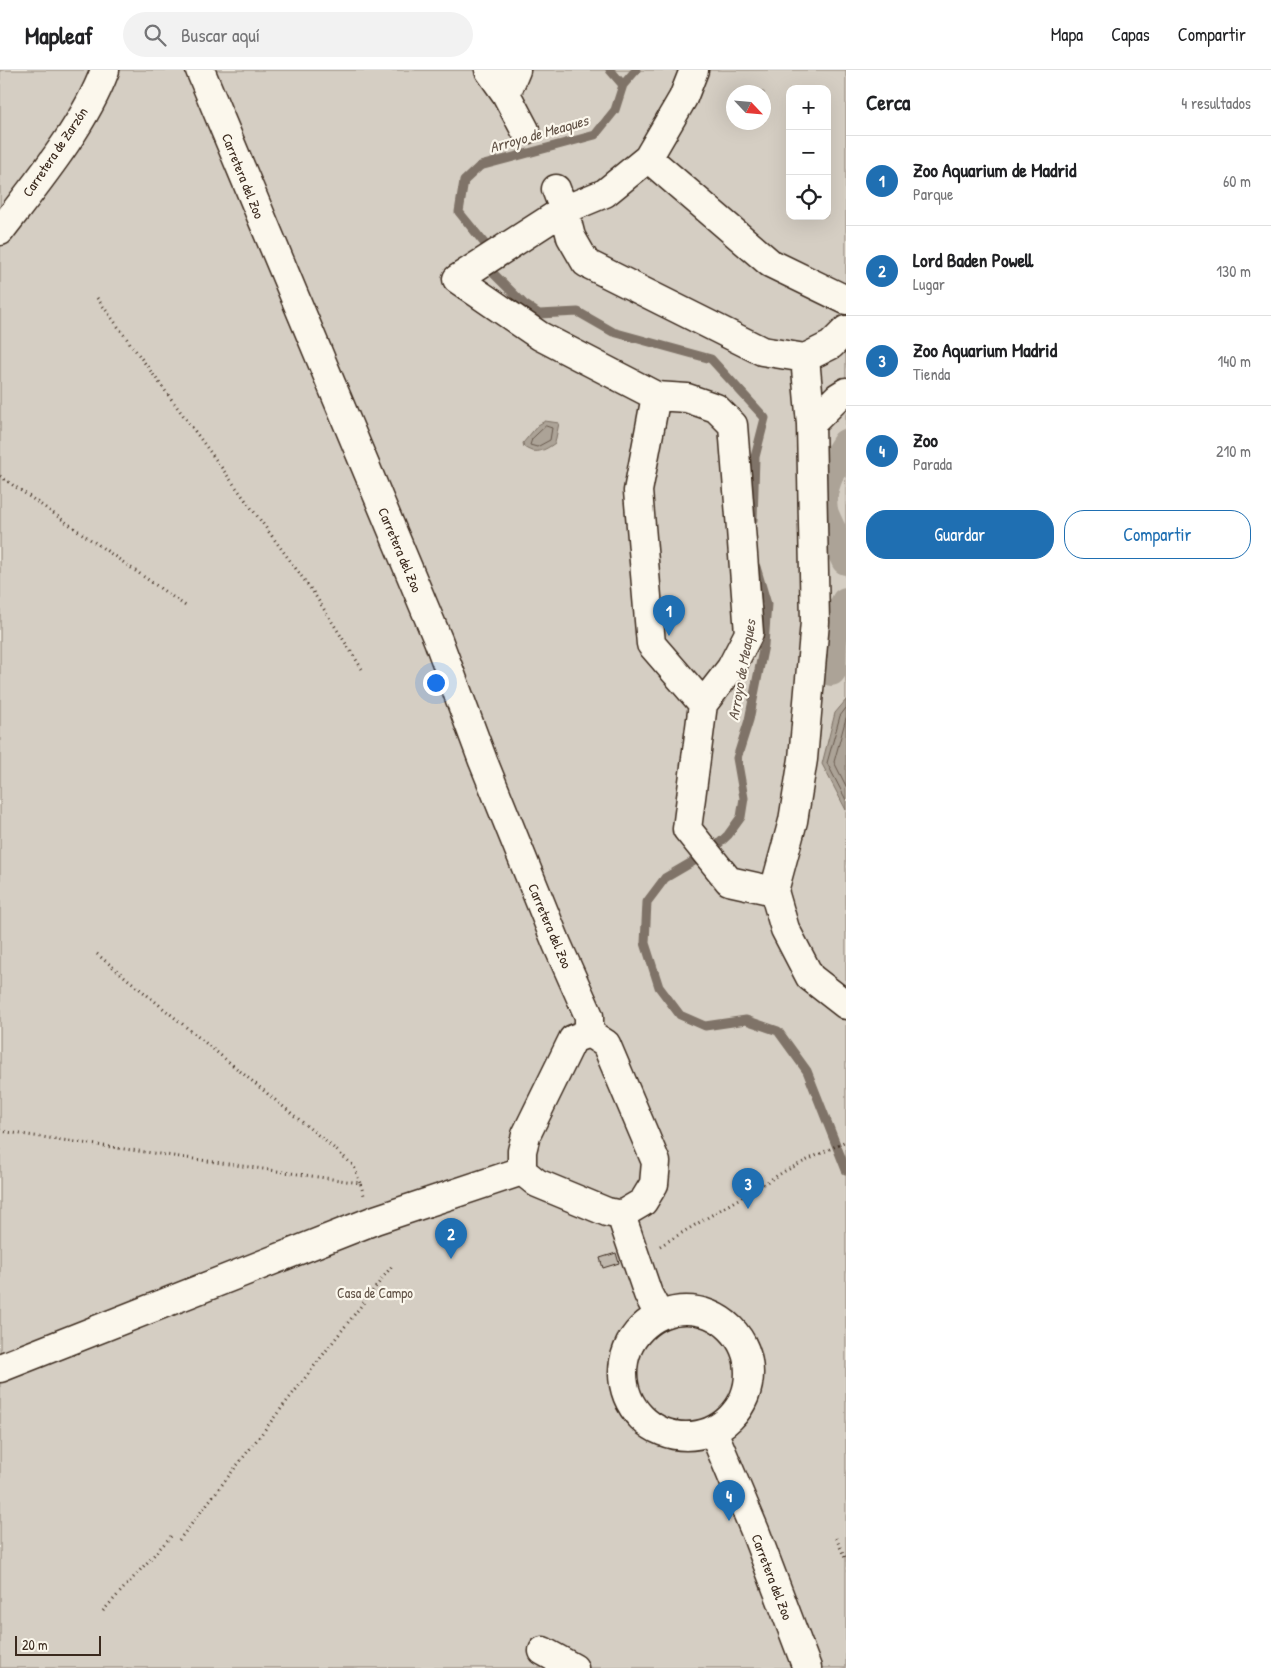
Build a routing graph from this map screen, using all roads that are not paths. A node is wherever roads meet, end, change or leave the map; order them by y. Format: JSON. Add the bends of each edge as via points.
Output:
{"nodes":[{"id":1,"x":105,"y":70,"type":"edge"},
{"id":2,"x":200,"y":70,"type":"edge"},
{"id":3,"x":489,"y":70,"type":"edge"},
{"id":4,"x":694,"y":70,"type":"edge"},
{"id":5,"x":511,"y":82,"type":"edge"},
{"id":6,"x":525,"y":130,"type":"dead end"},
{"id":7,"x":648,"y":158,"type":"junction"},
{"id":8,"x":560,"y":199,"type":"junction"},
{"id":9,"x":0,"y":231,"type":"edge"},
{"id":10,"x":846,"y":300,"type":"edge"},
{"id":11,"x":846,"y":330,"type":"edge"},
{"id":12,"x":805,"y":358,"type":"junction"},
{"id":13,"x":846,"y":392,"type":"edge"},
{"id":14,"x":656,"y":396,"type":"junction"},
{"id":15,"x":811,"y":424,"type":"junction"},
{"id":16,"x":703,"y":704,"type":"junction"},
{"id":17,"x":774,"y":891,"type":"junction"},
{"id":18,"x":846,"y":1005,"type":"edge"},
{"id":19,"x":589,"y":1033,"type":"junction"},
{"id":20,"x":522,"y":1172,"type":"junction"},
{"id":21,"x":621,"y":1215,"type":"junction"},
{"id":22,"x":659,"y":1315,"type":"junction"},
{"id":23,"x":0,"y":1368,"type":"edge"},
{"id":24,"x":713,"y":1430,"type":"junction"},
{"id":25,"x":543,"y":1651,"type":"dead end"},
{"id":26,"x":574,"y":1668,"type":"edge"},
{"id":27,"x":807,"y":1668,"type":"edge"}],
"edges":[{"from":1,"to":9,"type":"street","name":"Carretera de Zarzón","via":[[81,117],[53,160]]},
{"from":2,"to":19,"type":"street","name":"Carretera del Zoo","via":[[438,640],[486,770],[589,1016]]},
{"from":3,"to":5,"type":"street"},
{"from":4,"to":7,"type":"street","via":[[683,98]]},
{"from":5,"to":6,"type":"street"},
{"from":7,"to":8,"type":"street","via":[[605,193]]},
{"from":7,"to":10,"type":"street","via":[[770,263]]},
{"from":8,"to":12,"type":"street","via":[[571,237],[586,263],[762,351]]},
{"from":8,"to":14,"type":"street","via":[[457,279],[540,336]]},
{"from":11,"to":12,"type":"street","via":[[831,345]]},
{"from":12,"to":15,"type":"street"},
{"from":13,"to":15,"type":"street"},
{"from":14,"to":16,"type":"street","via":[[638,491],[650,644]]},
{"from":14,"to":16,"type":"street","via":[[687,398],[716,408],[733,425],[749,633],[731,668]]},
{"from":15,"to":17,"type":"street","via":[[815,622],[803,759],[793,821]]},
{"from":16,"to":17,"type":"street","via":[[687,829],[729,881]]},
{"from":17,"to":18,"type":"street","via":[[784,929],[810,977]]},
{"from":19,"to":20,"type":"street","via":[[572,1039],[526,1134]]},
{"from":19,"to":21,"type":"street","via":[[606,1044],[656,1162],[654,1184],[643,1202]]},
{"from":20,"to":21,"type":"street","via":[[537,1183]]},
{"from":20,"to":23,"type":"street","via":[[375,1220]]},
{"from":21,"to":22,"type":"street","via":[[648,1294]]},
{"from":22,"to":24,"type":"street","via":[[678,1309],[698,1310],[717,1317],[744,1347],[749,1367],[748,1387],[740,1406]]},
{"from":22,"to":24,"type":"street","via":[[643,1326],[631,1341],[624,1360],[623,1379],[628,1398],[638,1414],[653,1427],[671,1434],[690,1436]]},
{"from":24,"to":27,"type":"street","name":"Carretera del Zoo"},
{"from":25,"to":26,"type":"street"}]}
